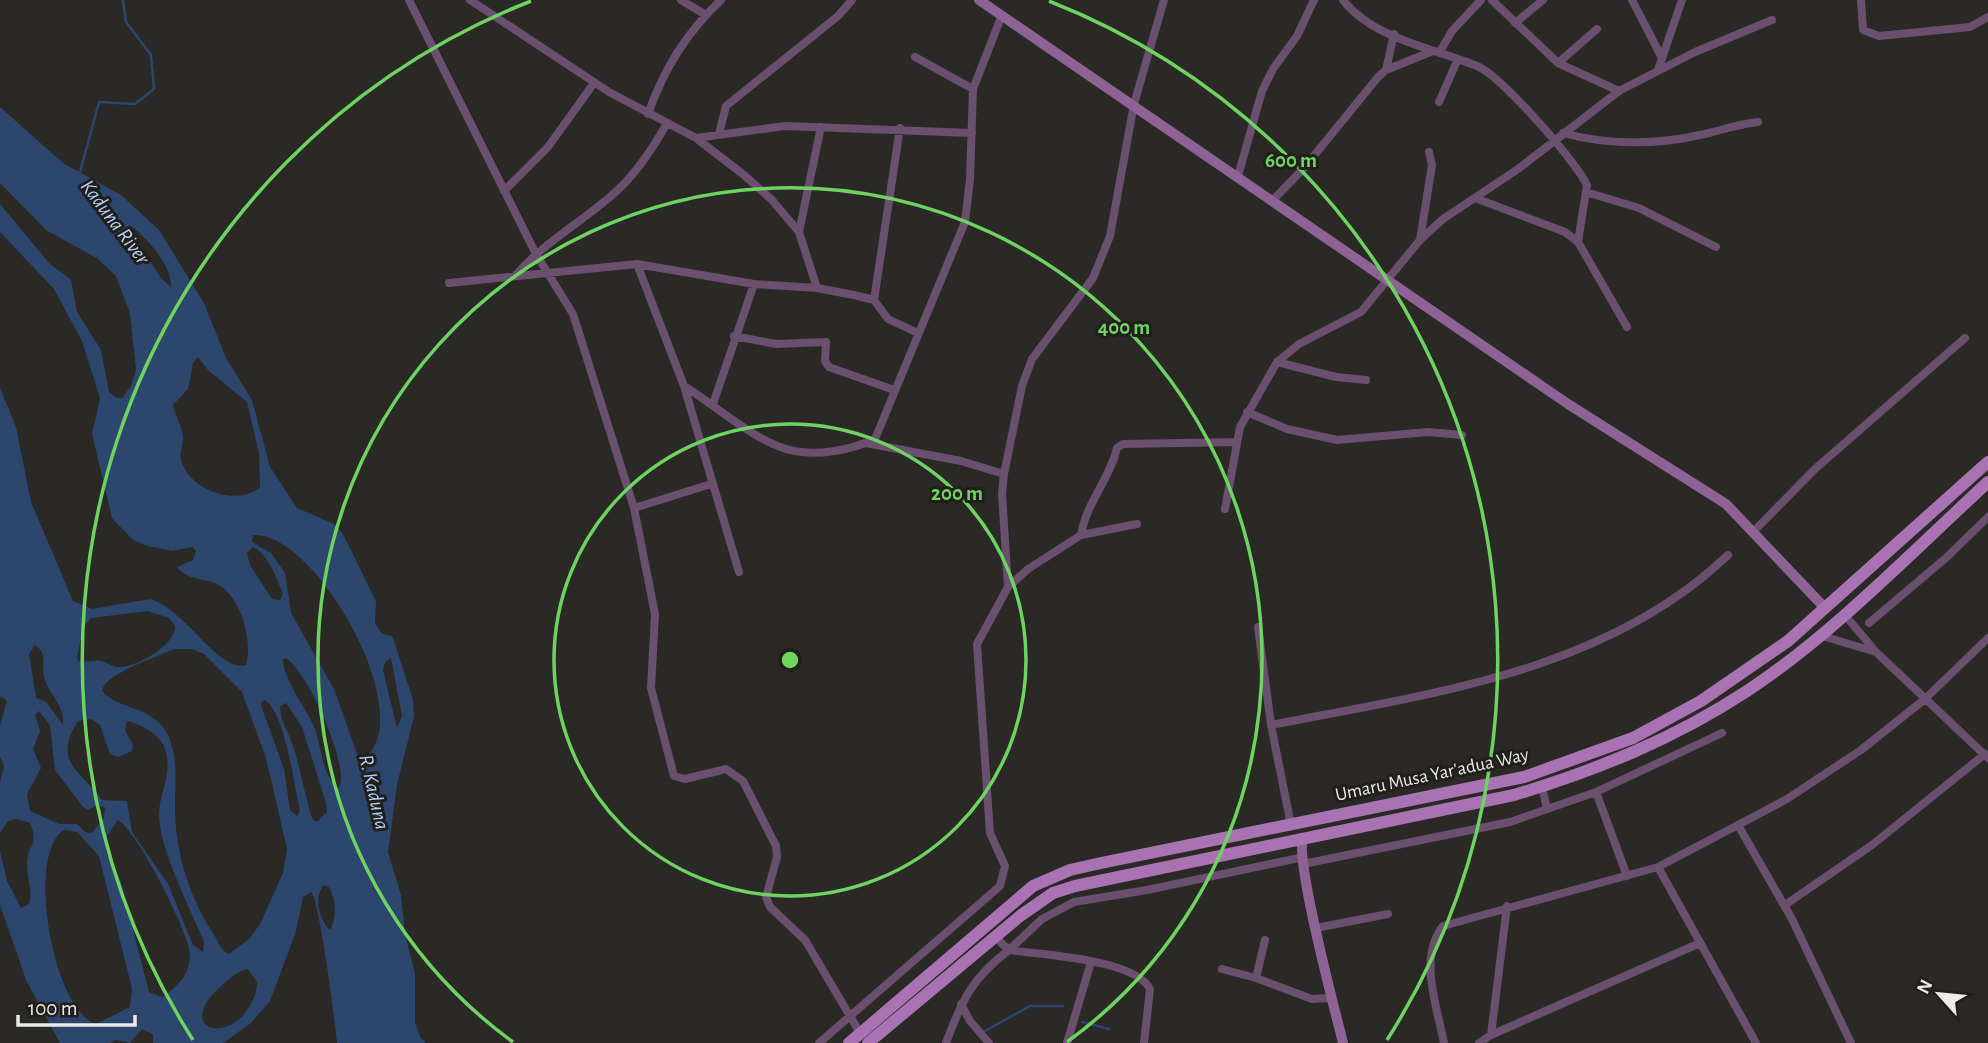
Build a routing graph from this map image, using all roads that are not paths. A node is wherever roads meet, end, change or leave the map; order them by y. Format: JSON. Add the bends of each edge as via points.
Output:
{"nodes":[{"id":1,"x":409,"y":0,"type":"edge"},
{"id":2,"x":470,"y":0,"type":"edge"},
{"id":3,"x":681,"y":0,"type":"edge"},
{"id":4,"x":721,"y":0,"type":"edge"},
{"id":5,"x":852,"y":0,"type":"edge"},
{"id":6,"x":979,"y":0,"type":"edge"},
{"id":7,"x":1164,"y":0,"type":"edge"},
{"id":8,"x":1314,"y":0,"type":"edge"},
{"id":9,"x":1343,"y":0,"type":"edge"},
{"id":10,"x":1481,"y":0,"type":"edge"},
{"id":11,"x":1492,"y":0,"type":"edge"},
{"id":12,"x":1543,"y":0,"type":"edge"},
{"id":13,"x":1632,"y":0,"type":"edge"},
{"id":14,"x":1682,"y":0,"type":"edge"},
{"id":15,"x":1861,"y":0,"type":"edge"},
{"id":16,"x":989,"y":3,"type":"edge"},
{"id":17,"x":706,"y":15,"type":"junction"},
{"id":18,"x":1002,"y":15,"type":"junction"},
{"id":19,"x":1988,"y":18,"type":"edge"},
{"id":20,"x":1772,"y":20,"type":"dead end"},
{"id":21,"x":1515,"y":23,"type":"junction"},
{"id":22,"x":1597,"y":29,"type":"dead end"},
{"id":23,"x":1394,"y":34,"type":"junction"},
{"id":24,"x":1436,"y":52,"type":"junction"},
{"id":25,"x":915,"y":57,"type":"dead end"},
{"id":26,"x":1662,"y":58,"type":"junction"},
{"id":27,"x":1458,"y":59,"type":"junction"},
{"id":28,"x":1558,"y":63,"type":"junction"},
{"id":29,"x":1386,"y":70,"type":"junction"},
{"id":30,"x":1658,"y":70,"type":"junction"},
{"id":31,"x":594,"y":83,"type":"junction"},
{"id":32,"x":973,"y":89,"type":"junction"},
{"id":33,"x":1619,"y":91,"type":"junction"},
{"id":34,"x":1439,"y":102,"type":"dead end"},
{"id":35,"x":1134,"y":104,"type":"junction"},
{"id":36,"x":648,"y":114,"type":"junction"},
{"id":37,"x":1758,"y":122,"type":"dead end"},
{"id":38,"x":667,"y":123,"type":"junction"},
{"id":39,"x":821,"y":127,"type":"junction"},
{"id":40,"x":900,"y":128,"type":"junction"},
{"id":41,"x":972,"y":133,"type":"junction"},
{"id":42,"x":1563,"y":133,"type":"junction"},
{"id":43,"x":719,"y":134,"type":"junction"},
{"id":44,"x":696,"y":138,"type":"junction"},
{"id":45,"x":1554,"y":140,"type":"junction"},
{"id":46,"x":1429,"y":152,"type":"dead end"},
{"id":47,"x":1238,"y":176,"type":"junction"},
{"id":48,"x":504,"y":191,"type":"junction"},
{"id":49,"x":1587,"y":192,"type":"junction"},
{"id":50,"x":1475,"y":198,"type":"junction"},
{"id":51,"x":1273,"y":201,"type":"junction"},
{"id":52,"x":799,"y":232,"type":"junction"},
{"id":53,"x":1420,"y":240,"type":"junction"},
{"id":54,"x":1578,"y":242,"type":"junction"},
{"id":55,"x":1716,"y":247,"type":"dead end"},
{"id":56,"x":536,"y":254,"type":"junction"},
{"id":57,"x":636,"y":264,"type":"junction"},
{"id":58,"x":547,"y":273,"type":"junction"},
{"id":59,"x":515,"y":276,"type":"junction"},
{"id":60,"x":1387,"y":280,"type":"junction"},
{"id":61,"x":449,"y":283,"type":"dead end"},
{"id":62,"x":754,"y":284,"type":"junction"},
{"id":63,"x":817,"y":288,"type":"junction"},
{"id":64,"x":874,"y":300,"type":"junction"},
{"id":65,"x":1627,"y":327,"type":"dead end"},
{"id":66,"x":918,"y":333,"type":"junction"},
{"id":67,"x":734,"y":336,"type":"junction"},
{"id":68,"x":1965,"y":338,"type":"dead end"},
{"id":69,"x":1277,"y":362,"type":"junction"},
{"id":70,"x":1366,"y":380,"type":"dead end"},
{"id":71,"x":684,"y":386,"type":"junction"},
{"id":72,"x":894,"y":390,"type":"junction"},
{"id":73,"x":713,"y":404,"type":"junction"},
{"id":74,"x":1247,"y":412,"type":"junction"},
{"id":75,"x":1462,"y":435,"type":"dead end"},
{"id":76,"x":1236,"y":442,"type":"junction"},
{"id":77,"x":866,"y":443,"type":"junction"},
{"id":78,"x":1988,"y":461,"type":"edge"},
{"id":79,"x":1004,"y":474,"type":"junction"},
{"id":80,"x":1988,"y":482,"type":"edge"},
{"id":81,"x":711,"y":484,"type":"junction"},
{"id":82,"x":634,"y":508,"type":"junction"},
{"id":83,"x":1225,"y":509,"type":"dead end"},
{"id":84,"x":1988,"y":517,"type":"edge"},
{"id":85,"x":1138,"y":524,"type":"dead end"},
{"id":86,"x":1754,"y":531,"type":"junction"},
{"id":87,"x":1081,"y":535,"type":"junction"},
{"id":88,"x":1728,"y":555,"type":"dead end"},
{"id":89,"x":739,"y":572,"type":"dead end"},
{"id":90,"x":1855,"y":582,"type":"junction"},
{"id":91,"x":1008,"y":587,"type":"junction"},
{"id":92,"x":1865,"y":593,"type":"junction"},
{"id":93,"x":1825,"y":608,"type":"junction"},
{"id":94,"x":1843,"y":614,"type":"junction"},
{"id":95,"x":1870,"y":623,"type":"dead end"},
{"id":96,"x":1258,"y":627,"type":"dead end"},
{"id":97,"x":1819,"y":635,"type":"junction"},
{"id":98,"x":1988,"y":638,"type":"edge"},
{"id":99,"x":1876,"y":652,"type":"junction"},
{"id":100,"x":1924,"y":699,"type":"junction"},
{"id":101,"x":1271,"y":725,"type":"junction"},
{"id":102,"x":1722,"y":733,"type":"dead end"},
{"id":103,"x":1986,"y":756,"type":"edge"},
{"id":104,"x":1542,"y":787,"type":"junction"},
{"id":105,"x":1596,"y":792,"type":"junction"},
{"id":106,"x":1547,"y":809,"type":"junction"},
{"id":107,"x":1291,"y":825,"type":"junction"},
{"id":108,"x":1738,"y":825,"type":"junction"},
{"id":109,"x":1297,"y":840,"type":"junction"},
{"id":110,"x":1301,"y":861,"type":"junction"},
{"id":111,"x":1658,"y":867,"type":"junction"},
{"id":112,"x":1627,"y":876,"type":"junction"},
{"id":113,"x":1785,"y":905,"type":"junction"},
{"id":114,"x":1507,"y":906,"type":"junction"},
{"id":115,"x":1388,"y":914,"type":"dead end"},
{"id":116,"x":1316,"y":928,"type":"junction"},
{"id":117,"x":995,"y":937,"type":"junction"},
{"id":118,"x":1265,"y":940,"type":"dead end"},
{"id":119,"x":1700,"y":943,"type":"junction"},
{"id":120,"x":1010,"y":950,"type":"junction"},
{"id":121,"x":1091,"y":962,"type":"junction"},
{"id":122,"x":1222,"y":969,"type":"dead end"},
{"id":123,"x":1256,"y":978,"type":"junction"},
{"id":124,"x":1329,"y":998,"type":"junction"},
{"id":125,"x":961,"y":1003,"type":"junction"},
{"id":126,"x":851,"y":1016,"type":"junction"},
{"id":127,"x":1491,"y":1035,"type":"junction"},
{"id":128,"x":864,"y":1038,"type":"edge"},
{"id":129,"x":819,"y":1043,"type":"edge"},
{"id":130,"x":849,"y":1043,"type":"edge"},
{"id":131,"x":946,"y":1043,"type":"edge"},
{"id":132,"x":989,"y":1043,"type":"edge"},
{"id":133,"x":1067,"y":1043,"type":"edge"},
{"id":134,"x":1144,"y":1043,"type":"edge"},
{"id":135,"x":1341,"y":1043,"type":"edge"},
{"id":136,"x":1444,"y":1043,"type":"edge"},
{"id":137,"x":1479,"y":1043,"type":"edge"},
{"id":138,"x":1756,"y":1043,"type":"edge"},
{"id":139,"x":1851,"y":1043,"type":"edge"}],
"edges":[{"from":1,"to":48,"type":"street"},
{"from":2,"to":31,"type":"street"},
{"from":3,"to":17,"type":"street"},
{"from":4,"to":17,"type":"street"},
{"from":5,"to":43,"type":"street","via":[[726,106]]},
{"from":6,"to":16,"type":"street"},
{"from":7,"to":35,"type":"street"},
{"from":8,"to":47,"type":"street","via":[[1262,91]]},
{"from":9,"to":23,"type":"street","via":[[1363,20]]},
{"from":10,"to":24,"type":"street"},
{"from":11,"to":21,"type":"street"},
{"from":12,"to":21,"type":"street"},
{"from":13,"to":26,"type":"street"},
{"from":14,"to":26,"type":"street"},
{"from":15,"to":19,"type":"street","via":[[1863,30],[1879,36],[1970,27]]},
{"from":16,"to":18,"type":"street"},
{"from":17,"to":36,"type":"street","via":[[665,70]]},
{"from":18,"to":32,"type":"street"},
{"from":18,"to":35,"type":"street"},
{"from":20,"to":30,"type":"street"},
{"from":21,"to":28,"type":"street"},
{"from":22,"to":28,"type":"street"},
{"from":23,"to":24,"type":"street"},
{"from":23,"to":29,"type":"street"},
{"from":24,"to":27,"type":"street"},
{"from":24,"to":29,"type":"street"},
{"from":25,"to":32,"type":"street"},
{"from":26,"to":30,"type":"street"},
{"from":27,"to":34,"type":"street"},
{"from":27,"to":45,"type":"street","via":[[1484,69]]},
{"from":28,"to":33,"type":"street"},
{"from":29,"to":51,"type":"street"},
{"from":30,"to":33,"type":"street"},
{"from":31,"to":36,"type":"street"},
{"from":31,"to":48,"type":"street","via":[[548,148]]},
{"from":32,"to":41,"type":"street"},
{"from":33,"to":42,"type":"street"},
{"from":35,"to":47,"type":"street"},
{"from":35,"to":79,"type":"street","via":[[1110,236],[1093,278],[1032,359]]},
{"from":36,"to":38,"type":"street"},
{"from":37,"to":42,"type":"street","via":[[1662,141],[1602,141]]},
{"from":38,"to":44,"type":"street"},
{"from":38,"to":56,"type":"street","via":[[634,173],[612,196]]},
{"from":39,"to":40,"type":"street"},
{"from":39,"to":43,"type":"street"},
{"from":39,"to":52,"type":"street"},
{"from":40,"to":41,"type":"street"},
{"from":40,"to":64,"type":"street"},
{"from":41,"to":66,"type":"street","via":[[965,222]]},
{"from":42,"to":45,"type":"street"},
{"from":43,"to":44,"type":"street"},
{"from":44,"to":52,"type":"street","via":[[772,201]]},
{"from":45,"to":49,"type":"street","via":[[1583,177]]},
{"from":45,"to":50,"type":"street"},
{"from":46,"to":53,"type":"street","via":[[1432,165]]},
{"from":47,"to":51,"type":"street"},
{"from":48,"to":56,"type":"street"},
{"from":49,"to":54,"type":"street"},
{"from":49,"to":55,"type":"street","via":[[1639,208]]},
{"from":50,"to":53,"type":"street"},
{"from":50,"to":54,"type":"street","via":[[1565,232]]},
{"from":51,"to":60,"type":"street"},
{"from":52,"to":63,"type":"street"},
{"from":53,"to":60,"type":"street"},
{"from":54,"to":65,"type":"street"},
{"from":56,"to":58,"type":"street"},
{"from":56,"to":59,"type":"street"},
{"from":57,"to":58,"type":"street"},
{"from":57,"to":62,"type":"street"},
{"from":57,"to":71,"type":"street"},
{"from":58,"to":59,"type":"street"},
{"from":58,"to":82,"type":"street","via":[[573,314]]},
{"from":59,"to":61,"type":"street"},
{"from":60,"to":69,"type":"street","via":[[1361,313],[1299,344]]},
{"from":60,"to":86,"type":"street","via":[[1568,404],[1726,504]]},
{"from":62,"to":63,"type":"street"},
{"from":62,"to":67,"type":"street"},
{"from":63,"to":64,"type":"street"},
{"from":64,"to":66,"type":"street","via":[[888,319]]},
{"from":66,"to":72,"type":"street"},
{"from":67,"to":72,"type":"street","via":[[776,344],[826,342],[829,367]]},
{"from":67,"to":73,"type":"street"},
{"from":68,"to":86,"type":"street","via":[[1815,469]]},
{"from":69,"to":70,"type":"street"},
{"from":69,"to":74,"type":"street"},
{"from":71,"to":73,"type":"street"},
{"from":71,"to":81,"type":"street"},
{"from":72,"to":77,"type":"street","via":[[879,432]]},
{"from":73,"to":77,"type":"street","via":[[790,450],[836,451]]},
{"from":74,"to":75,"type":"street","via":[[1287,429],[1337,440],[1428,432]]},
{"from":74,"to":76,"type":"street"},
{"from":76,"to":83,"type":"street"},
{"from":76,"to":87,"type":"street","via":[[1123,444],[1084,518]]},
{"from":77,"to":79,"type":"street"},
{"from":78,"to":90,"type":"main road","name":"Umaru Musa Yar'adua Way"},
{"from":79,"to":91,"type":"street"},
{"from":80,"to":92,"type":"main road","name":"Umaru Musa Yar'adua Way"},
{"from":81,"to":82,"type":"street"},
{"from":81,"to":89,"type":"street"},
{"from":82,"to":126,"type":"street","via":[[655,614],[652,688],[674,776],[685,779],[726,769],[743,781],[776,846],[766,897],[805,940]]},
{"from":84,"to":95,"type":"street"},
{"from":85,"to":87,"type":"street"},
{"from":86,"to":93,"type":"street"},
{"from":87,"to":91,"type":"street"},
{"from":88,"to":101,"type":"street","via":[[1672,599],[1615,634],[1526,670]]},
{"from":90,"to":92,"type":"main road"},
{"from":90,"to":93,"type":"main road","name":"Umaru Musa Yar'adua Way"},
{"from":91,"to":126,"type":"street","via":[[977,648],[990,833],[1005,866],[1000,886]]},
{"from":92,"to":94,"type":"main road","name":"Umaru Musa Yar'adua Way"},
{"from":93,"to":107,"type":"main road","name":"Umaru Musa Yar'adua Way","via":[[1746,672],[1633,738],[1524,777]]},
{"from":94,"to":97,"type":"main road","name":"Umaru Musa Yar'adua Way"},
{"from":94,"to":99,"type":"street"},
{"from":96,"to":101,"type":"street"},
{"from":97,"to":99,"type":"street"},
{"from":97,"to":104,"type":"main road","name":"Umaru Musa Yar'adua Way","via":[[1748,691],[1676,733],[1584,774]]},
{"from":98,"to":100,"type":"street"},
{"from":99,"to":100,"type":"street"},
{"from":100,"to":103,"type":"street"},
{"from":100,"to":108,"type":"street","via":[[1861,750]]},
{"from":101,"to":107,"type":"street"},
{"from":102,"to":105,"type":"street"},
{"from":103,"to":113,"type":"street","via":[[1872,845]]},
{"from":104,"to":106,"type":"street"},
{"from":104,"to":109,"type":"main road","name":"Umaru Musa Yar'adua Way"},
{"from":105,"to":106,"type":"street"},
{"from":105,"to":112,"type":"street"},
{"from":106,"to":110,"type":"street","via":[[1510,822]]},
{"from":107,"to":128,"type":"main road","name":"Umaru Musa Yar'adua Way","via":[[1051,876],[1014,900]]},
{"from":108,"to":111,"type":"street"},
{"from":108,"to":113,"type":"street"},
{"from":109,"to":110,"type":"street"},
{"from":109,"to":117,"type":"main road","name":"Umaru Musa Yar'adua Way","via":[[1075,886],[1037,903]]},
{"from":110,"to":116,"type":"street"},
{"from":110,"to":120,"type":"street","via":[[1074,902],[1042,919]]},
{"from":110,"to":124,"type":"street"},
{"from":111,"to":112,"type":"street"},
{"from":111,"to":119,"type":"street"},
{"from":112,"to":114,"type":"street"},
{"from":113,"to":139,"type":"street"},
{"from":114,"to":127,"type":"street"},
{"from":114,"to":136,"type":"street","via":[[1443,926],[1435,936],[1429,961]]},
{"from":115,"to":116,"type":"street"},
{"from":116,"to":135,"type":"street"},
{"from":117,"to":120,"type":"street"},
{"from":117,"to":128,"type":"main road","name":"Umaru Musa Yar'adua Way"},
{"from":118,"to":123,"type":"street"},
{"from":119,"to":127,"type":"street"},
{"from":119,"to":138,"type":"street"},
{"from":120,"to":121,"type":"street"},
{"from":120,"to":125,"type":"street","via":[[973,982]]},
{"from":121,"to":133,"type":"street"},
{"from":121,"to":134,"type":"street","via":[[1145,980],[1150,998]]},
{"from":122,"to":123,"type":"street"},
{"from":123,"to":124,"type":"street","via":[[1312,999]]},
{"from":124,"to":135,"type":"street"},
{"from":125,"to":131,"type":"street"},
{"from":125,"to":132,"type":"street"},
{"from":126,"to":128,"type":"street"},
{"from":126,"to":129,"type":"street"},
{"from":127,"to":137,"type":"street"},
{"from":128,"to":130,"type":"main road","name":"Umaru Musa Yar'adua Way"}]}
